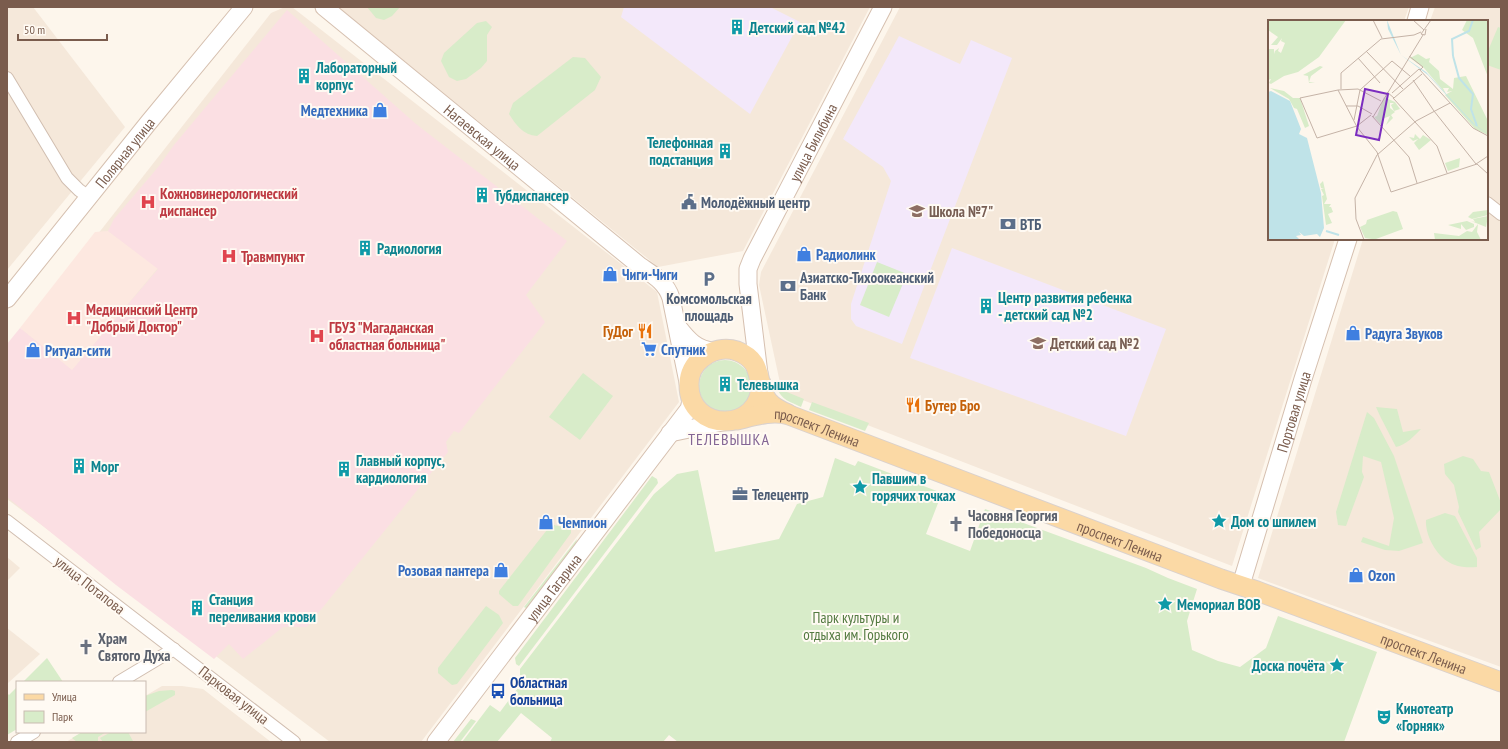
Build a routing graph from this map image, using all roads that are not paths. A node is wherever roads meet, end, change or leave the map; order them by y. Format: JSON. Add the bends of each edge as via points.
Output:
{"nodes":[{"id":1,"x":244,"y":7,"type":"edge"},
{"id":2,"x":324,"y":7,"type":"edge"},
{"id":3,"x":883,"y":7,"type":"edge"},
{"id":4,"x":1420,"y":7,"type":"edge"},
{"id":5,"x":1416,"y":20,"type":"edge"},
{"id":6,"x":7,"y":78,"type":"edge"},
{"id":7,"x":89,"y":197,"type":"junction"},
{"id":8,"x":1488,"y":204,"type":"edge"},
{"id":9,"x":1501,"y":214,"type":"edge"},
{"id":10,"x":1348,"y":240,"type":"edge"},
{"id":11,"x":7,"y":299,"type":"edge"},
{"id":12,"x":751,"y":311,"type":"junction"},
{"id":13,"x":677,"y":326,"type":"junction"},
{"id":14,"x":718,"y":350,"type":"junction"},
{"id":15,"x":760,"y":379,"type":"junction"},
{"id":16,"x":690,"y":392,"type":"junction"},
{"id":17,"x":789,"y":415,"type":"junction"},
{"id":18,"x":732,"y":420,"type":"junction"},
{"id":19,"x":670,"y":433,"type":"junction"},
{"id":20,"x":7,"y":521,"type":"edge"},
{"id":21,"x":1241,"y":585,"type":"junction"},
{"id":22,"x":174,"y":649,"type":"junction"},
{"id":23,"x":121,"y":681,"type":"edge"},
{"id":24,"x":1501,"y":682,"type":"edge"},
{"id":25,"x":32,"y":733,"type":"edge"},
{"id":26,"x":18,"y":742,"type":"edge"},
{"id":27,"x":294,"y":742,"type":"edge"},
{"id":28,"x":436,"y":742,"type":"edge"}],
"edges":[{"from":1,"to":7,"type":"main road","name":"Полярная улица"},
{"from":2,"to":13,"type":"main road","name":"Нагаевская улица","via":[[662,282],[670,292]]},
{"from":3,"to":12,"type":"main road","name":"улица Билибина","via":[[752,259],[748,269]]},
{"from":4,"to":5,"type":"main road"},
{"from":6,"to":7,"type":"street","via":[[68,178]]},
{"from":7,"to":11,"type":"main road","name":"Полярная улица"},
{"from":8,"to":9,"type":"street"},
{"from":10,"to":21,"type":"main road","name":"Портовая улица","via":[[1302,379]]},
{"from":12,"to":14,"type":"main road","via":[[750,323],[745,334],[738,342]]},
{"from":12,"to":15,"type":"main road","name":"улица Билибина"},
{"from":13,"to":14,"type":"main road","name":"Нагаевская улица","via":[[692,344],[704,350]]},
{"from":13,"to":16,"type":"main road"},
{"from":14,"to":15,"type":"main road","via":[[735,351],[747,357],[755,365]]},
{"from":14,"to":16,"type":"main road","via":[[703,357],[695,365],[690,376]]},
{"from":15,"to":17,"type":"main road","via":[[768,401]]},
{"from":15,"to":18,"type":"main road","via":[[760,395],[756,404],[749,412]]},
{"from":16,"to":18,"type":"main road","via":[[697,408],[705,415],[718,421]]},
{"from":16,"to":19,"type":"main road","name":"улица Гагарина","via":[[689,409]]},
{"from":17,"to":18,"type":"main road","name":"проспект Ленина","via":[[771,413]]},
{"from":17,"to":21,"type":"main road","name":"проспект Ленина"},
{"from":18,"to":19,"type":"main road"},
{"from":19,"to":28,"type":"main road","name":"улица Гагарина"},
{"from":20,"to":22,"type":"street","name":"улица Потапова"},
{"from":21,"to":24,"type":"main road","name":"проспект Ленина"},
{"from":22,"to":23,"type":"street"},
{"from":22,"to":27,"type":"street","name":"Парковая улица"},
{"from":25,"to":26,"type":"street"}]}
